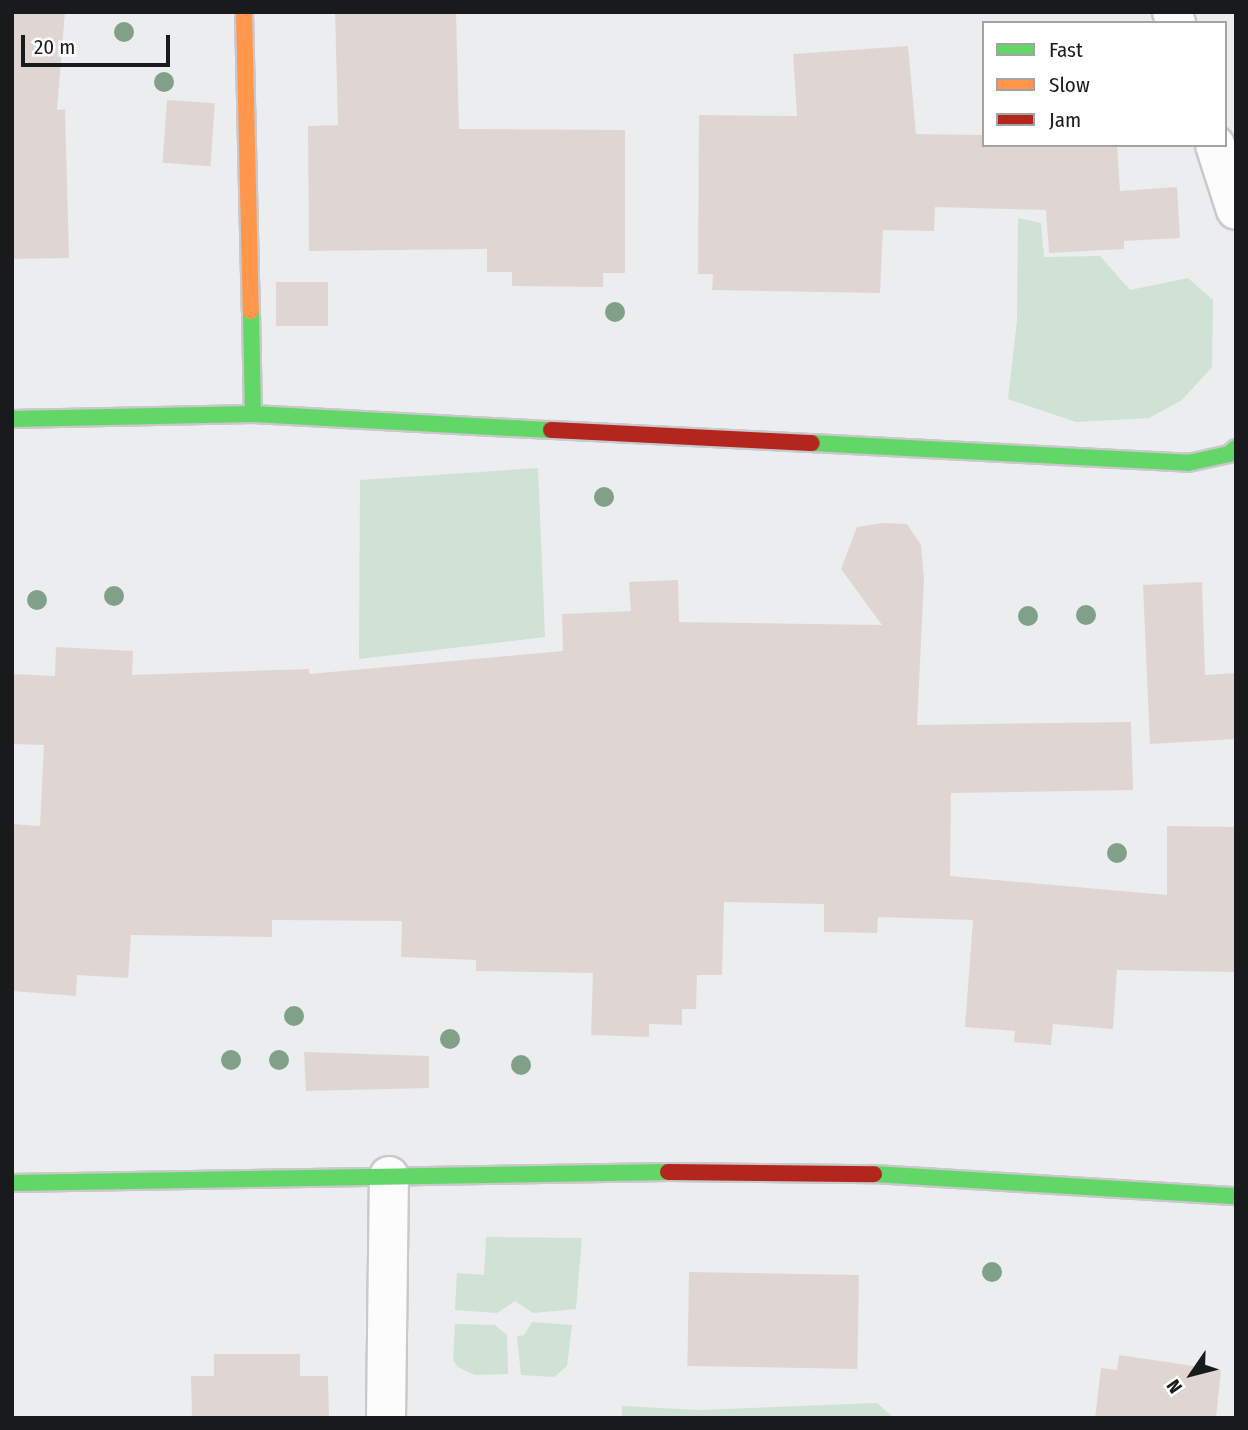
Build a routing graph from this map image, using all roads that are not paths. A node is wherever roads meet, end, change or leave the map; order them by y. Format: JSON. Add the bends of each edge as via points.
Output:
{"nodes":[{"id":1,"x":244,"y":12,"type":"edge"},
{"id":2,"x":1216,"y":147,"type":"edge"},
{"id":3,"x":1236,"y":210,"type":"edge"},
{"id":4,"x":253,"y":414,"type":"junction"},
{"id":5,"x":12,"y":419,"type":"edge"},
{"id":6,"x":1236,"y":448,"type":"edge"},
{"id":7,"x":389,"y":1176,"type":"junction"},
{"id":8,"x":12,"y":1183,"type":"edge"},
{"id":9,"x":1236,"y":1196,"type":"edge"},
{"id":10,"x":386,"y":1418,"type":"edge"}],
"edges":[{"from":1,"to":4,"type":"street"},
{"from":2,"to":3,"type":"street"},
{"from":4,"to":5,"type":"street"},
{"from":4,"to":6,"type":"street","via":[[1188,463],[1229,454]]},
{"from":7,"to":8,"type":"street"},
{"from":7,"to":9,"type":"street","via":[[786,1170],[1194,1190]]},
{"from":7,"to":10,"type":"street"}]}
